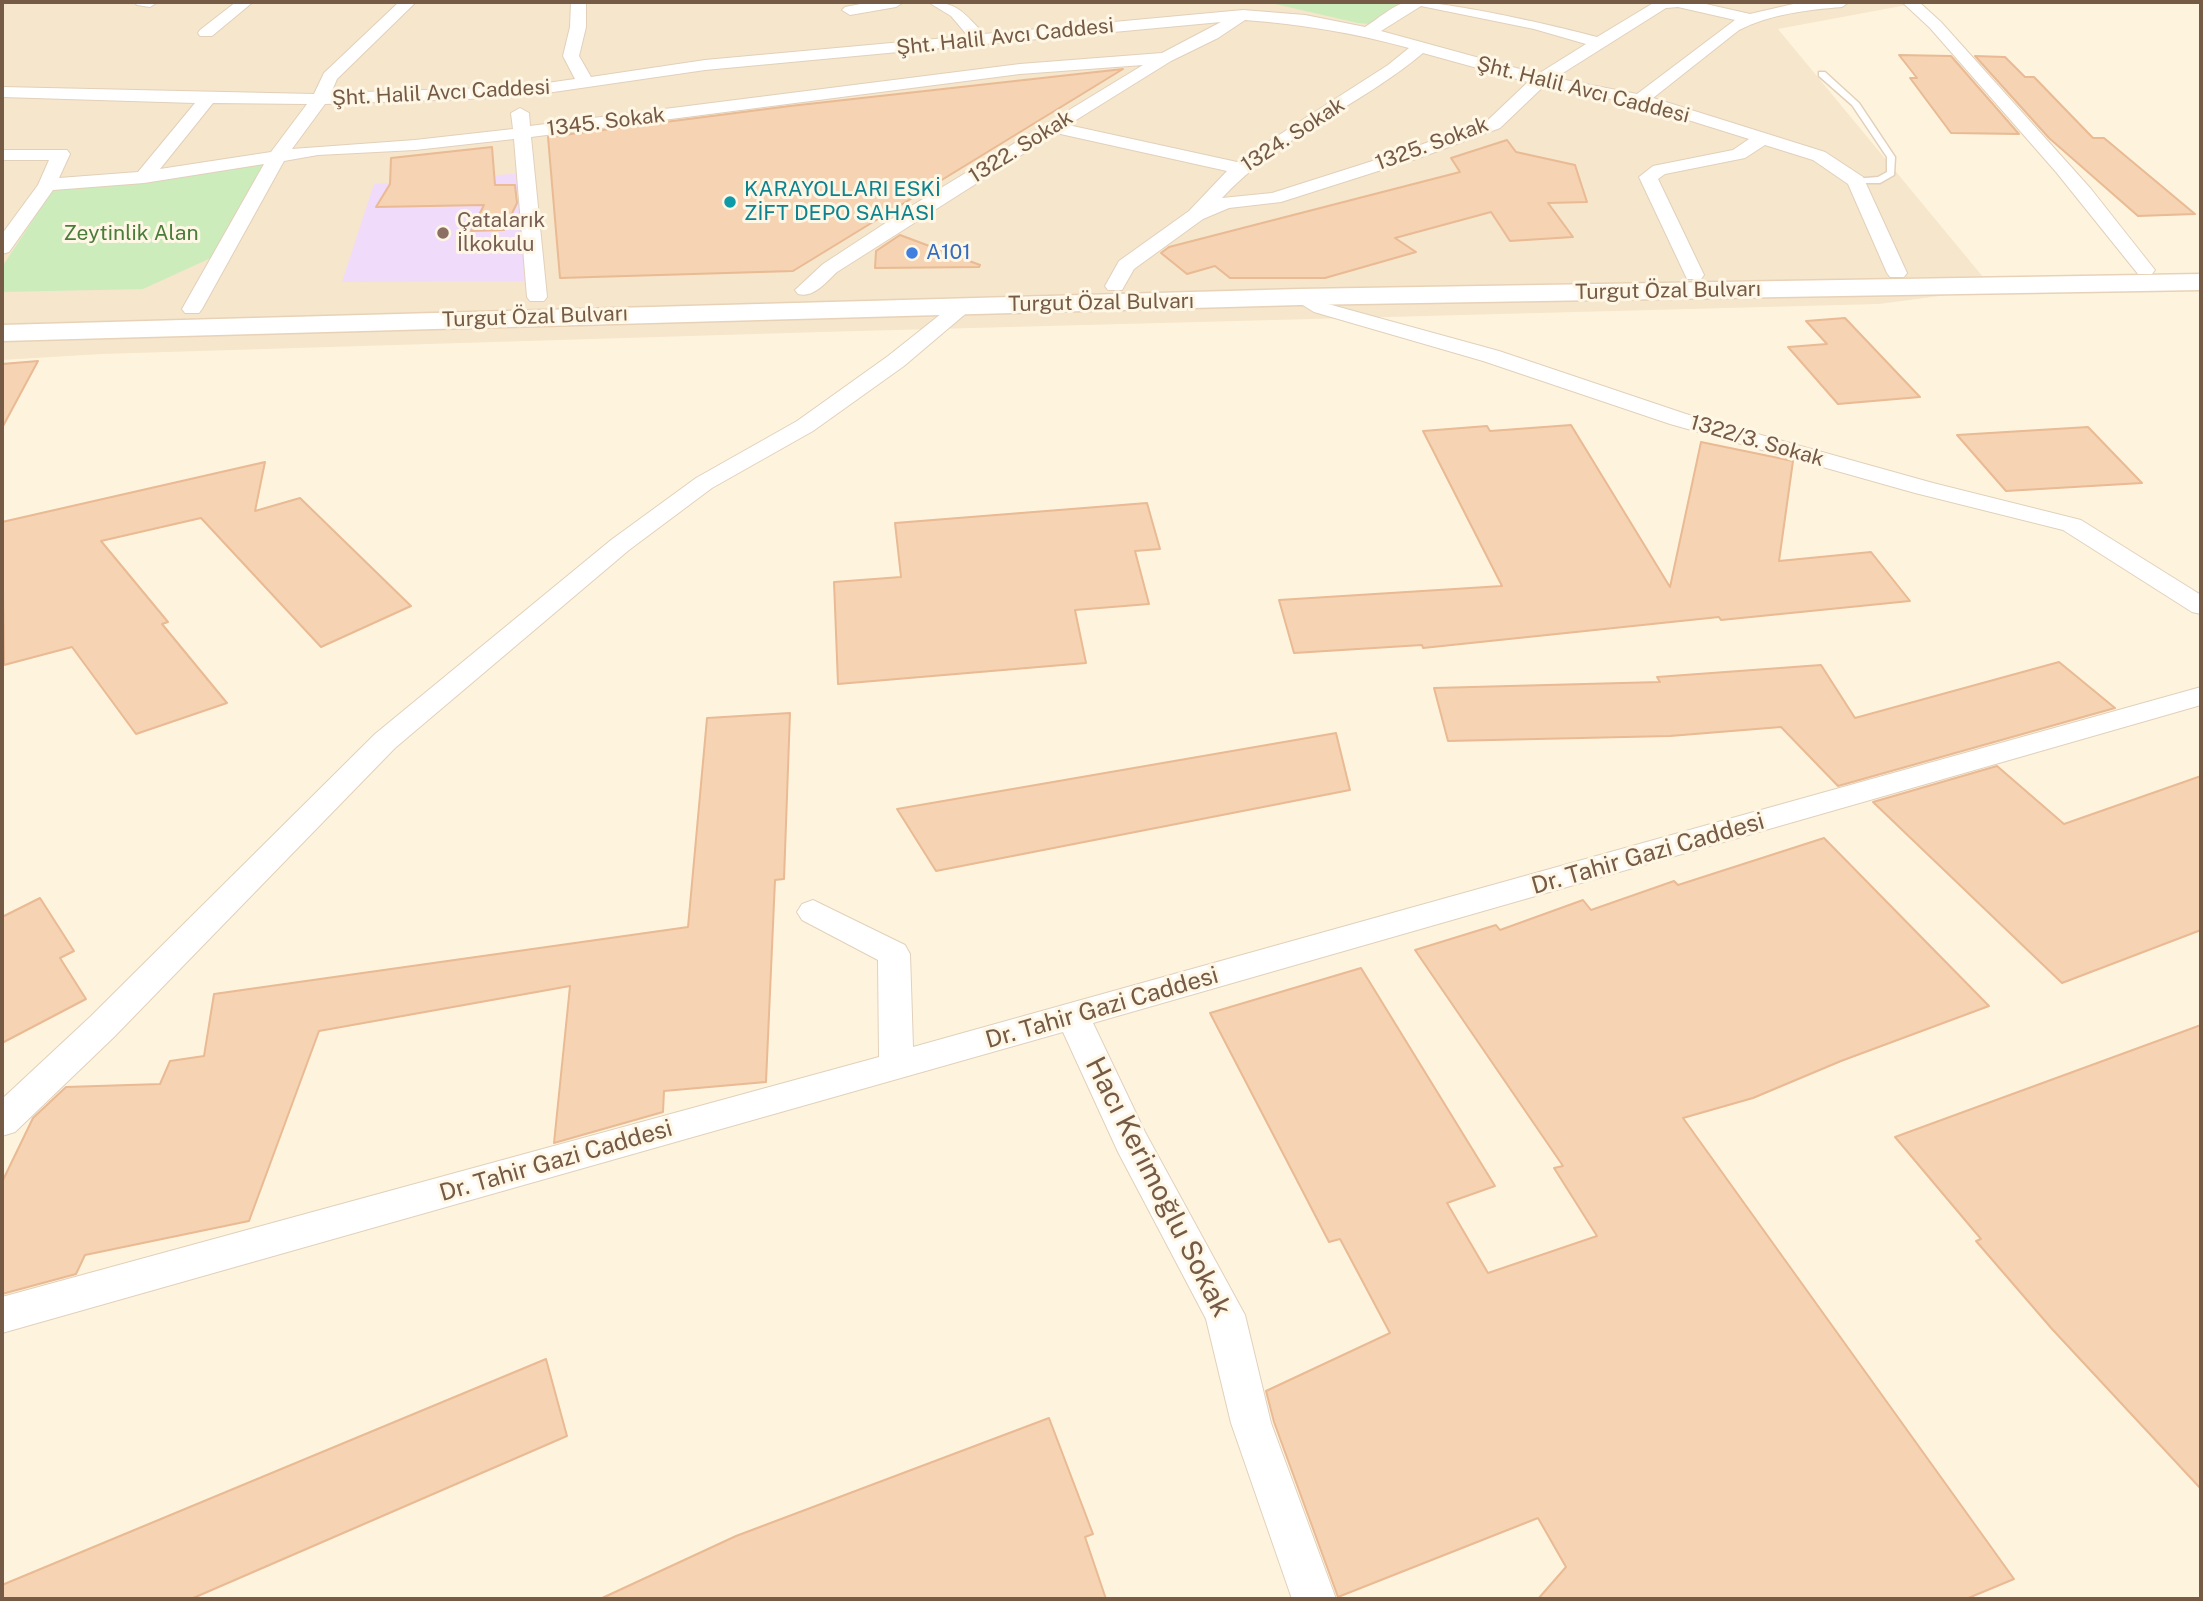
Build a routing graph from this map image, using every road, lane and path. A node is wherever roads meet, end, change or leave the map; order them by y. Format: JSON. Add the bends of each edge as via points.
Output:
{"nodes":[{"id":1,"x":142,"y":2,"type":"edge"},
{"id":2,"x":150,"y":2,"type":"edge"},
{"id":3,"x":245,"y":2,"type":"edge"},
{"id":4,"x":408,"y":2,"type":"edge"},
{"id":5,"x":578,"y":2,"type":"edge"},
{"id":6,"x":896,"y":2,"type":"edge"},
{"id":7,"x":935,"y":2,"type":"edge"},
{"id":8,"x":1420,"y":2,"type":"edge"},
{"id":9,"x":1667,"y":2,"type":"edge"},
{"id":10,"x":1842,"y":2,"type":"edge"},
{"id":11,"x":1909,"y":2,"type":"edge"},
{"id":12,"x":1155,"y":3,"type":"edge"},
{"id":13,"x":1249,"y":8,"type":"edge"},
{"id":14,"x":850,"y":10,"type":"dead end"},
{"id":15,"x":1749,"y":18,"type":"junction"},
{"id":16,"x":1161,"y":21,"type":"junction"},
{"id":17,"x":1368,"y":32,"type":"junction"},
{"id":18,"x":206,"y":33,"type":"dead end"},
{"id":19,"x":980,"y":40,"type":"junction"},
{"id":20,"x":1600,"y":43,"type":"junction"},
{"id":21,"x":1419,"y":48,"type":"junction"},
{"id":22,"x":1165,"y":58,"type":"junction"},
{"id":23,"x":1822,"y":74,"type":"dead end"},
{"id":24,"x":1540,"y":80,"type":"junction"},
{"id":25,"x":586,"y":83,"type":"junction"},
{"id":26,"x":2,"y":92,"type":"edge"},
{"id":27,"x":519,"y":92,"type":"junction"},
{"id":28,"x":209,"y":97,"type":"junction"},
{"id":29,"x":320,"y":99,"type":"junction"},
{"id":30,"x":1640,"y":100,"type":"junction"},
{"id":31,"x":1053,"y":127,"type":"junction"},
{"id":32,"x":520,"y":133,"type":"junction"},
{"id":33,"x":1763,"y":138,"type":"junction"},
{"id":34,"x":2,"y":155,"type":"edge"},
{"id":35,"x":276,"y":159,"type":"junction"},
{"id":36,"x":1240,"y":168,"type":"junction"},
{"id":37,"x":144,"y":177,"type":"junction"},
{"id":38,"x":1856,"y":181,"type":"junction"},
{"id":39,"x":47,"y":185,"type":"junction"},
{"id":40,"x":1196,"y":215,"type":"junction"},
{"id":41,"x":2,"y":248,"type":"edge"},
{"id":42,"x":2201,"y":269,"type":"edge"},
{"id":43,"x":2145,"y":270,"type":"junction"},
{"id":44,"x":1897,"y":273,"type":"junction"},
{"id":45,"x":1693,"y":275,"type":"junction"},
{"id":46,"x":2201,"y":282,"type":"edge"},
{"id":47,"x":1115,"y":286,"type":"junction"},
{"id":48,"x":805,"y":290,"type":"junction"},
{"id":49,"x":537,"y":297,"type":"junction"},
{"id":50,"x":1300,"y":297,"type":"junction"},
{"id":51,"x":963,"y":306,"type":"junction"},
{"id":52,"x":192,"y":309,"type":"junction"},
{"id":53,"x":2,"y":316,"type":"edge"},
{"id":54,"x":2,"y":333,"type":"edge"},
{"id":55,"x":2201,"y":606,"type":"edge"},
{"id":56,"x":2201,"y":696,"type":"edge"},
{"id":57,"x":813,"y":912,"type":"dead end"},
{"id":58,"x":1073,"y":1016,"type":"junction"},
{"id":59,"x":896,"y":1066,"type":"junction"},
{"id":60,"x":2,"y":1121,"type":"edge"},
{"id":61,"x":2,"y":1315,"type":"edge"},
{"id":62,"x":1314,"y":1599,"type":"edge"}],
"edges":[{"from":1,"to":2,"type":"street"},
{"from":3,"to":18,"type":"street"},
{"from":4,"to":29,"type":"street","via":[[330,77]]},
{"from":5,"to":25,"type":"street","via":[[571,56]]},
{"from":6,"to":14,"type":"street"},
{"from":7,"to":19,"type":"street","via":[[961,18]]},
{"from":8,"to":17,"type":"street"},
{"from":8,"to":20,"type":"street","via":[[1537,25]]},
{"from":9,"to":15,"type":"street"},
{"from":9,"to":20,"type":"street","name":"1325. Sokak"},
{"from":10,"to":15,"type":"street"},
{"from":11,"to":43,"type":"street","via":[[1922,10],[2065,170]]},
{"from":12,"to":16,"type":"street"},
{"from":13,"to":16,"type":"street","name":"Şht. Halil Avcı Caddesi"},
{"from":13,"to":17,"type":"street","name":"Şht. Halil Avcı Caddesi"},
{"from":13,"to":22,"type":"street","name":"1322. Sokak","via":[[1212,35]]},
{"from":15,"to":30,"type":"street"},
{"from":16,"to":19,"type":"street","name":"Şht. Halil Avcı Caddesi"},
{"from":17,"to":21,"type":"street","name":"Şht. Halil Avcı Caddesi"},
{"from":19,"to":25,"type":"street","name":"Şht. Halil Avcı Caddesi","via":[[705,65]]},
{"from":20,"to":24,"type":"street","name":"1325. Sokak"},
{"from":21,"to":24,"type":"street","name":"Şht. Halil Avcı Caddesi"},
{"from":21,"to":36,"type":"street","name":"1324. Sokak","via":[[1384,76]]},
{"from":22,"to":31,"type":"street","name":"1322. Sokak"},
{"from":22,"to":32,"type":"street","name":"1345. Sokak","via":[[981,73]]},
{"from":23,"to":38,"type":"lane","via":[[1855,103],[1891,157],[1891,173],[1880,180]]},
{"from":24,"to":30,"type":"street","name":"Şht. Halil Avcı Caddesi"},
{"from":24,"to":40,"type":"street","name":"1325. Sokak","via":[[1494,124],[1274,198],[1226,203]]},
{"from":25,"to":27,"type":"street","name":"Şht. Halil Avcı Caddesi"},
{"from":26,"to":28,"type":"street","name":"Şht. Halil Avcı Caddesi"},
{"from":27,"to":29,"type":"street","name":"Şht. Halil Avcı Caddesi"},
{"from":27,"to":32,"type":"street"},
{"from":28,"to":29,"type":"street","name":"Şht. Halil Avcı Caddesi"},
{"from":28,"to":37,"type":"street"},
{"from":29,"to":35,"type":"street"},
{"from":30,"to":33,"type":"street","name":"Şht. Halil Avcı Caddesi"},
{"from":31,"to":36,"type":"street"},
{"from":31,"to":48,"type":"street","name":"1322. Sokak","via":[[841,261]]},
{"from":32,"to":35,"type":"street","name":"1345. Sokak","via":[[318,150]]},
{"from":32,"to":49,"type":"street"},
{"from":33,"to":38,"type":"street","via":[[1819,156]]},
{"from":33,"to":45,"type":"street","name":"Şht. Halil Avcı Caddesi","via":[[1739,154],[1659,170],[1648,177]]},
{"from":34,"to":39,"type":"street","via":[[61,154]]},
{"from":35,"to":37,"type":"street","name":"1345. Sokak"},
{"from":35,"to":52,"type":"street"},
{"from":36,"to":40,"type":"street","name":"1324. Sokak"},
{"from":37,"to":39,"type":"street","name":"1345. Sokak"},
{"from":38,"to":44,"type":"street"},
{"from":39,"to":41,"type":"street"},
{"from":40,"to":47,"type":"street","name":"1324. Sokak","via":[[1126,265]]},
{"from":42,"to":43,"type":"main road","name":"Turgut Özal Bulvarı"},
{"from":43,"to":44,"type":"main road","name":"Turgut Özal Bulvarı"},
{"from":44,"to":45,"type":"main road","name":"Turgut Özal Bulvarı"},
{"from":45,"to":47,"type":"main road","name":"Turgut Özal Bulvarı"},
{"from":46,"to":50,"type":"main road","name":"Turgut Özal Bulvarı"},
{"from":47,"to":48,"type":"main road","name":"Turgut Özal Bulvarı"},
{"from":48,"to":49,"type":"main road","name":"Turgut Özal Bulvarı"},
{"from":49,"to":52,"type":"main road","name":"Turgut Özal Bulvarı"},
{"from":50,"to":51,"type":"main road","name":"Turgut Özal Bulvarı"},
{"from":50,"to":55,"type":"street","name":"1322/3. Sokak","via":[[1321,308],[1491,356],[1678,419],[2072,525]]},
{"from":51,"to":54,"type":"main road","name":"Turgut Özal Bulvarı"},
{"from":51,"to":60,"type":"street","via":[[804,426],[704,483],[620,545],[385,741],[102,1027]]},
{"from":52,"to":53,"type":"main road","name":"Turgut Özal Bulvarı"},
{"from":56,"to":58,"type":"street","name":"Dr. Tahir Gazi Caddesi"},
{"from":57,"to":59,"type":"street","via":[[894,954]]},
{"from":58,"to":59,"type":"street","name":"Dr. Tahir Gazi Caddesi"},
{"from":58,"to":62,"type":"street","name":"Hacı Kerimoğlu Sokak","via":[[1131,1141],[1225,1315],[1251,1423]]},
{"from":59,"to":61,"type":"street","name":"Dr. Tahir Gazi Caddesi"}]}
